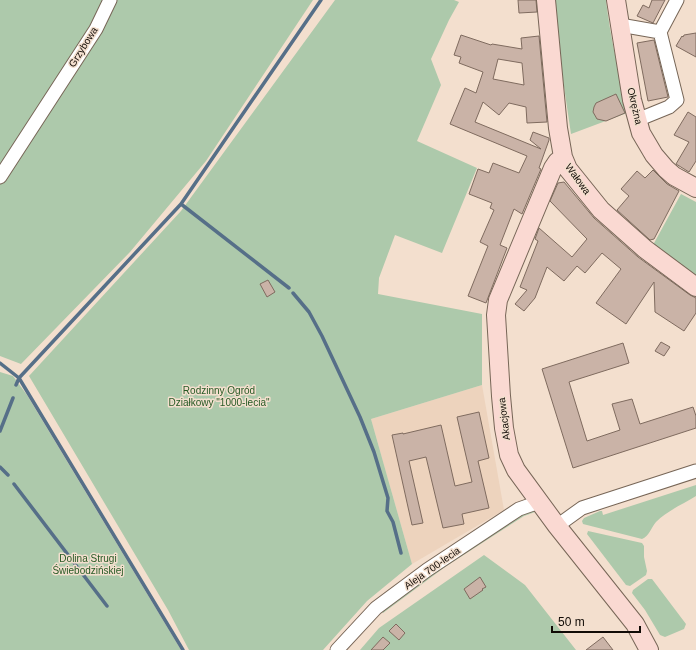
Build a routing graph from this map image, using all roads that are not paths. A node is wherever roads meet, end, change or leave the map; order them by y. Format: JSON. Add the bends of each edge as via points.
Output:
{"nodes":[{"id":1,"x":110,"y":0,"type":"edge"},
{"id":2,"x":546,"y":0,"type":"edge"},
{"id":3,"x":616,"y":0,"type":"edge"},
{"id":4,"x":677,"y":0,"type":"edge"},
{"id":5,"x":620,"y":25,"type":"junction"},
{"id":6,"x":660,"y":32,"type":"junction"},
{"id":7,"x":637,"y":120,"type":"junction"},
{"id":8,"x":563,"y":157,"type":"junction"},
{"id":9,"x":0,"y":176,"type":"edge"},
{"id":10,"x":695,"y":184,"type":"edge"},
{"id":11,"x":696,"y":287,"type":"edge"},
{"id":12,"x":696,"y":471,"type":"edge"},
{"id":13,"x":539,"y":502,"type":"junction"},
{"id":14,"x":557,"y":526,"type":"junction"},
{"id":15,"x":337,"y":650,"type":"edge"},
{"id":16,"x":649,"y":650,"type":"edge"}],
"edges":[{"from":1,"to":9,"type":"street","name":"Grzybowa","via":[[96,29]]},
{"from":2,"to":8,"type":"street","name":"Wałowa"},
{"from":3,"to":5,"type":"street","name":"Okrężna"},
{"from":4,"to":6,"type":"street"},
{"from":5,"to":6,"type":"street"},
{"from":5,"to":7,"type":"street","name":"Okrężna"},
{"from":6,"to":7,"type":"street","via":[[677,100],[669,107]]},
{"from":7,"to":10,"type":"street","name":"Okrężna","via":[[654,156],[674,176]]},
{"from":8,"to":11,"type":"street","name":"Wałowa","via":[[568,169],[601,210],[645,249]]},
{"from":8,"to":13,"type":"street","name":"Akacjowa","via":[[553,168],[502,289],[496,315],[506,442],[516,470]]},
{"from":12,"to":14,"type":"street","via":[[582,508]]},
{"from":13,"to":14,"type":"street","name":"Akacjowa"},
{"from":13,"to":15,"type":"street","name":"Aleja 700-lecia","via":[[518,509],[427,570],[376,608]]},
{"from":14,"to":16,"type":"street","name":"Akacjowa","via":[[635,624]]}]}
